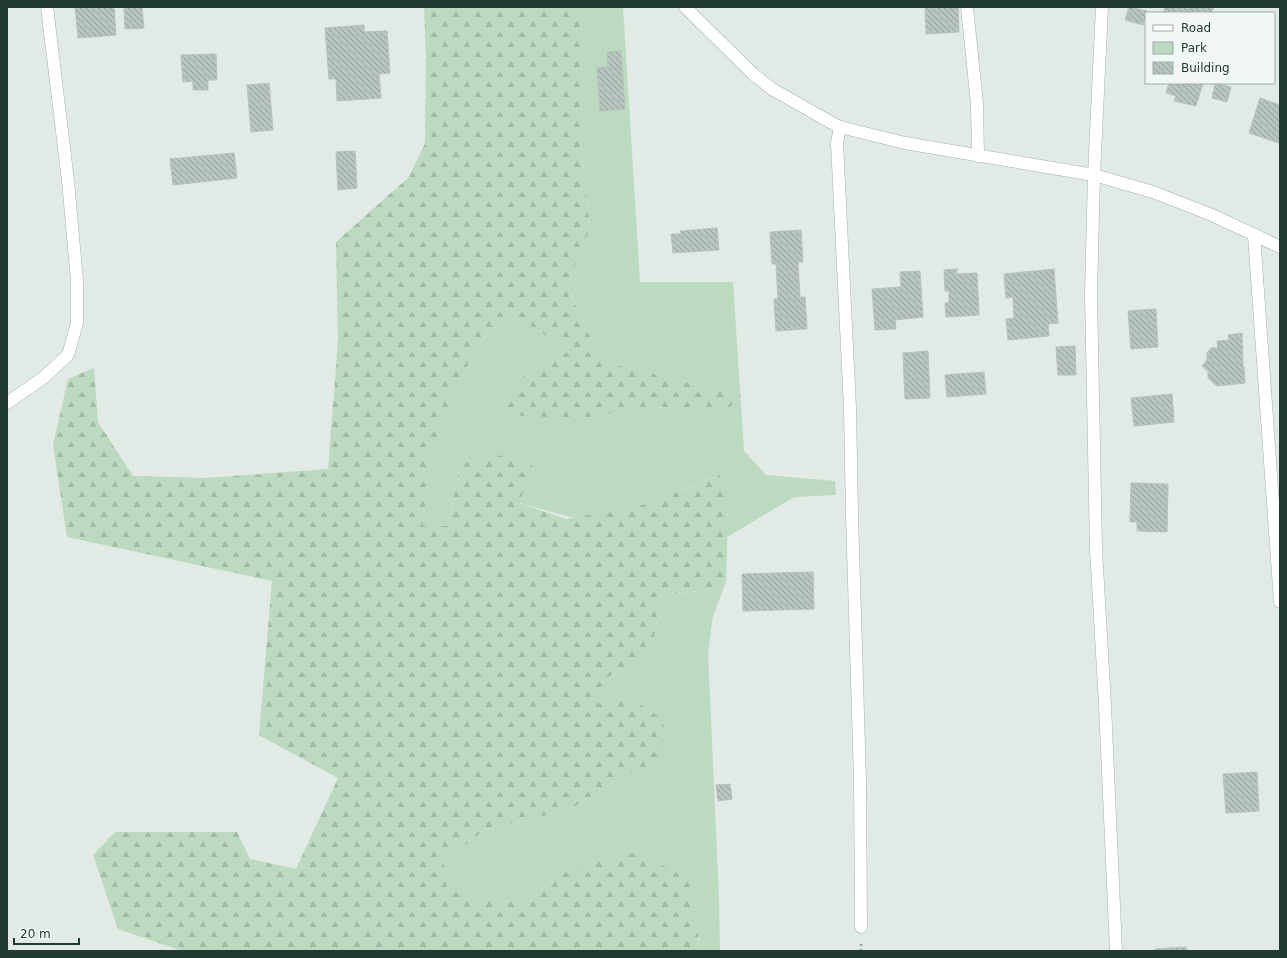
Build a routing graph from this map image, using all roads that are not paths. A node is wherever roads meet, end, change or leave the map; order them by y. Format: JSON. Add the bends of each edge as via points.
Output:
{"nodes":[{"id":1,"x":47,"y":7,"type":"edge"},
{"id":2,"x":685,"y":7,"type":"edge"},
{"id":3,"x":967,"y":7,"type":"edge"},
{"id":4,"x":1102,"y":7,"type":"edge"},
{"id":5,"x":840,"y":127,"type":"junction"},
{"id":6,"x":978,"y":156,"type":"junction"},
{"id":7,"x":1094,"y":176,"type":"junction"},
{"id":8,"x":1254,"y":235,"type":"junction"},
{"id":9,"x":1280,"y":247,"type":"edge"},
{"id":10,"x":7,"y":403,"type":"edge"},
{"id":11,"x":1280,"y":602,"type":"edge"},
{"id":12,"x":861,"y":927,"type":"dead end"},
{"id":13,"x":1116,"y":951,"type":"edge"}],
"edges":[{"from":1,"to":10,"type":"street","via":[[68,182],[77,281],[77,323],[68,355],[43,378]]},
{"from":2,"to":5,"type":"street","via":[[753,74],[772,89]]},
{"from":3,"to":6,"type":"street","via":[[977,104]]},
{"from":4,"to":7,"type":"street"},
{"from":5,"to":6,"type":"street","via":[[905,143]]},
{"from":5,"to":12,"type":"street","via":[[837,143],[850,408],[860,780]]},
{"from":6,"to":7,"type":"street"},
{"from":7,"to":8,"type":"street","via":[[1153,192]]},
{"from":7,"to":13,"type":"street","via":[[1091,294],[1096,549]]},
{"from":8,"to":9,"type":"street"},
{"from":8,"to":11,"type":"street"}]}
